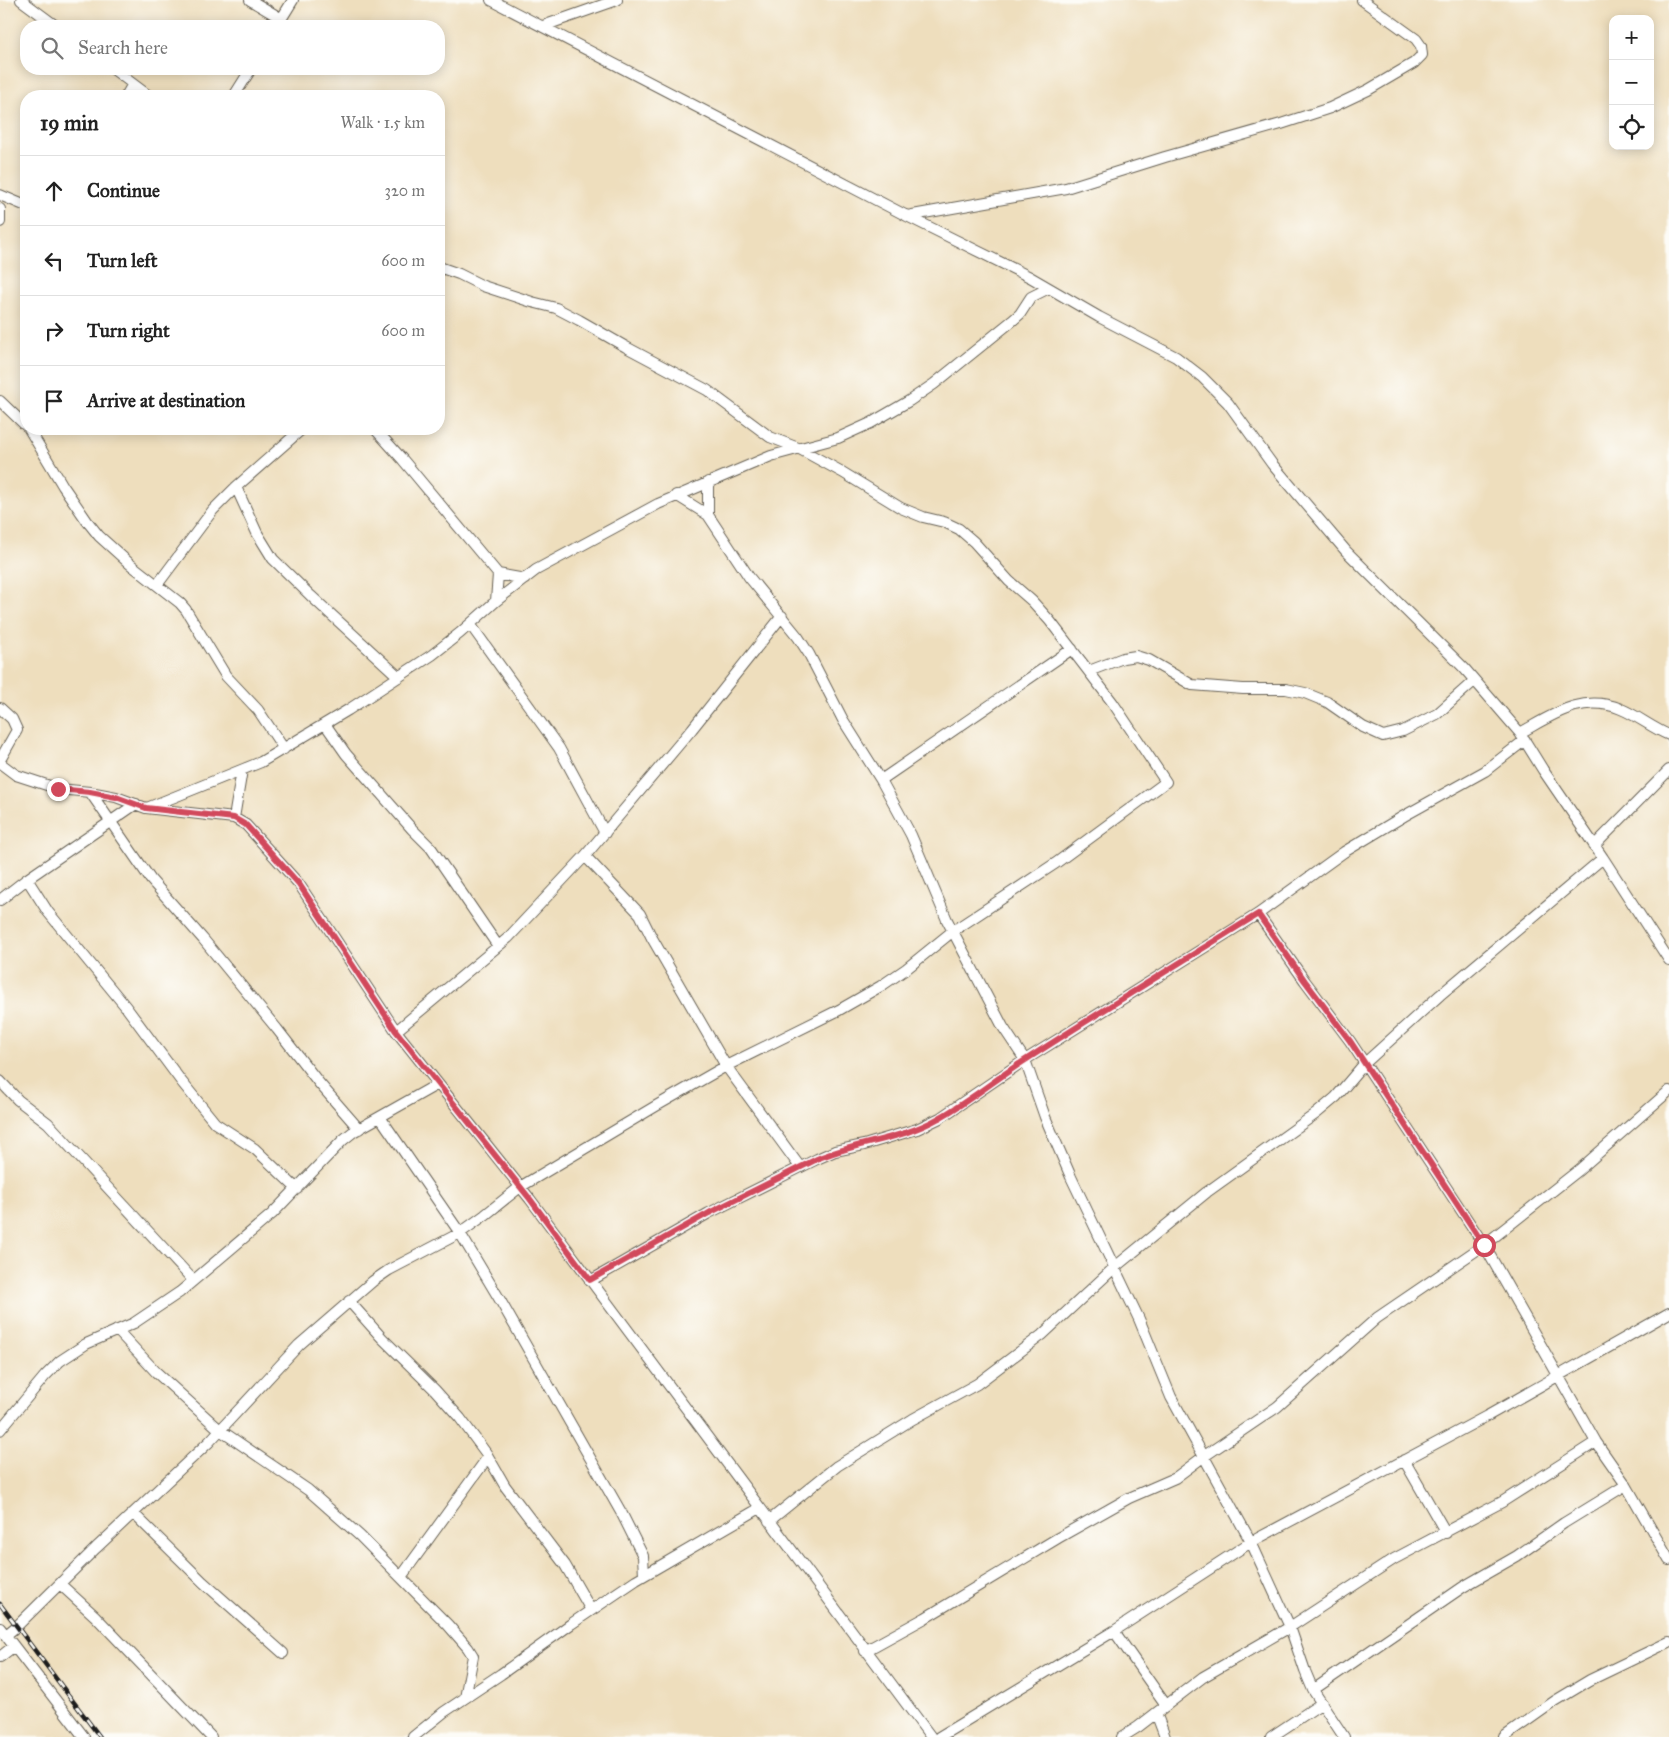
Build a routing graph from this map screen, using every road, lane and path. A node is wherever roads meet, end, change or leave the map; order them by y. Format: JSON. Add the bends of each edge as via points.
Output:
{"nodes":[{"id":1,"x":21,"y":0,"type":"edge"},
{"id":2,"x":250,"y":0,"type":"edge"},
{"id":3,"x":293,"y":0,"type":"edge"},
{"id":4,"x":492,"y":0,"type":"edge"},
{"id":5,"x":617,"y":0,"type":"edge"},
{"id":6,"x":1362,"y":0,"type":"edge"},
{"id":7,"x":48,"y":20,"type":"edge"},
{"id":8,"x":276,"y":20,"type":"edge"},
{"id":9,"x":280,"y":20,"type":"edge"},
{"id":10,"x":543,"y":26,"type":"junction"},
{"id":11,"x":121,"y":75,"type":"edge"},
{"id":12,"x":247,"y":75,"type":"edge"},
{"id":13,"x":133,"y":84,"type":"junction"},
{"id":14,"x":130,"y":90,"type":"edge"},
{"id":15,"x":141,"y":90,"type":"edge"},
{"id":16,"x":238,"y":90,"type":"edge"},
{"id":17,"x":0,"y":195,"type":"edge"},
{"id":18,"x":20,"y":203,"type":"edge"},
{"id":19,"x":0,"y":209,"type":"edge"},
{"id":20,"x":907,"y":216,"type":"junction"},
{"id":21,"x":0,"y":222,"type":"edge"},
{"id":22,"x":445,"y":269,"type":"edge"},
{"id":23,"x":1030,"y":277,"type":"junction"},
{"id":24,"x":1049,"y":288,"type":"junction"},
{"id":25,"x":1031,"y":297,"type":"junction"},
{"id":26,"x":0,"y":401,"type":"edge"},
{"id":27,"x":20,"y":420,"type":"edge"},
{"id":28,"x":33,"y":435,"type":"edge"},
{"id":29,"x":295,"y":435,"type":"edge"},
{"id":30,"x":380,"y":435,"type":"edge"},
{"id":31,"x":798,"y":448,"type":"junction"},
{"id":32,"x":708,"y":482,"type":"junction"},
{"id":33,"x":236,"y":487,"type":"junction"},
{"id":34,"x":676,"y":495,"type":"junction"},
{"id":35,"x":708,"y":515,"type":"junction"},
{"id":36,"x":498,"y":574,"type":"junction"},
{"id":37,"x":525,"y":579,"type":"junction"},
{"id":38,"x":157,"y":585,"type":"junction"},
{"id":39,"x":496,"y":601,"type":"junction"},
{"id":40,"x":782,"y":616,"type":"junction"},
{"id":41,"x":470,"y":624,"type":"junction"},
{"id":42,"x":1072,"y":648,"type":"junction"},
{"id":43,"x":1089,"y":671,"type":"junction"},
{"id":44,"x":399,"y":676,"type":"junction"},
{"id":45,"x":1474,"y":681,"type":"junction"},
{"id":46,"x":0,"y":708,"type":"edge"},
{"id":47,"x":325,"y":724,"type":"junction"},
{"id":48,"x":1669,"y":735,"type":"edge"},
{"id":49,"x":1522,"y":737,"type":"junction"},
{"id":50,"x":284,"y":749,"type":"junction"},
{"id":51,"x":0,"y":761,"type":"edge"},
{"id":52,"x":242,"y":770,"type":"junction"},
{"id":53,"x":1669,"y":770,"type":"edge"},
{"id":54,"x":881,"y":780,"type":"junction"},
{"id":55,"x":90,"y":792,"type":"junction"},
{"id":56,"x":136,"y":804,"type":"junction"},
{"id":57,"x":146,"y":808,"type":"junction"},
{"id":58,"x":234,"y":818,"type":"junction"},
{"id":59,"x":111,"y":822,"type":"junction"},
{"id":60,"x":605,"y":833,"type":"junction"},
{"id":61,"x":1594,"y":846,"type":"junction"},
{"id":62,"x":584,"y":856,"type":"junction"},
{"id":63,"x":1603,"y":858,"type":"junction"},
{"id":64,"x":27,"y":879,"type":"junction"},
{"id":65,"x":0,"y":900,"type":"edge"},
{"id":66,"x":1258,"y":914,"type":"junction"},
{"id":67,"x":953,"y":931,"type":"junction"},
{"id":68,"x":498,"y":946,"type":"junction"},
{"id":69,"x":1669,"y":960,"type":"edge"},
{"id":70,"x":396,"y":1031,"type":"junction"},
{"id":71,"x":1025,"y":1060,"type":"junction"},
{"id":72,"x":1365,"y":1063,"type":"junction"},
{"id":73,"x":726,"y":1066,"type":"junction"},
{"id":74,"x":0,"y":1081,"type":"edge"},
{"id":75,"x":438,"y":1084,"type":"junction"},
{"id":76,"x":1669,"y":1091,"type":"edge"},
{"id":77,"x":380,"y":1117,"type":"junction"},
{"id":78,"x":359,"y":1129,"type":"junction"},
{"id":79,"x":800,"y":1167,"type":"junction"},
{"id":80,"x":520,"y":1186,"type":"junction"},
{"id":81,"x":297,"y":1189,"type":"junction"},
{"id":82,"x":460,"y":1233,"type":"junction"},
{"id":83,"x":1484,"y":1245,"type":"junction"},
{"id":84,"x":1114,"y":1267,"type":"junction"},
{"id":85,"x":193,"y":1280,"type":"junction"},
{"id":86,"x":590,"y":1280,"type":"junction"},
{"id":87,"x":349,"y":1301,"type":"junction"},
{"id":88,"x":1669,"y":1313,"type":"edge"},
{"id":89,"x":117,"y":1330,"type":"junction"},
{"id":90,"x":1559,"y":1374,"type":"junction"},
{"id":91,"x":0,"y":1430,"type":"edge"},
{"id":92,"x":220,"y":1430,"type":"junction"},
{"id":93,"x":1596,"y":1442,"type":"junction"},
{"id":94,"x":488,"y":1457,"type":"junction"},
{"id":95,"x":1203,"y":1457,"type":"junction"},
{"id":96,"x":1404,"y":1460,"type":"junction"},
{"id":97,"x":1626,"y":1485,"type":"junction"},
{"id":98,"x":760,"y":1508,"type":"junction"},
{"id":99,"x":133,"y":1513,"type":"junction"},
{"id":100,"x":769,"y":1521,"type":"junction"},
{"id":101,"x":1446,"y":1533,"type":"junction"},
{"id":102,"x":1251,"y":1542,"type":"junction"},
{"id":103,"x":644,"y":1556,"type":"junction"},
{"id":104,"x":1669,"y":1560,"type":"edge"},
{"id":105,"x":664,"y":1565,"type":"junction"},
{"id":106,"x":644,"y":1575,"type":"junction"},
{"id":107,"x":401,"y":1576,"type":"junction"},
{"id":108,"x":60,"y":1584,"type":"junction"},
{"id":109,"x":591,"y":1610,"type":"junction"},
{"id":110,"x":1290,"y":1627,"type":"junction"},
{"id":111,"x":1114,"y":1630,"type":"junction"},
{"id":112,"x":3,"y":1632,"type":"edge"},
{"id":113,"x":1669,"y":1642,"type":"edge"},
{"id":114,"x":14,"y":1646,"type":"junction"},
{"id":115,"x":865,"y":1651,"type":"junction"},
{"id":116,"x":283,"y":1653,"type":"dead end"},
{"id":117,"x":0,"y":1657,"type":"edge"},
{"id":118,"x":1313,"y":1690,"type":"junction"},
{"id":119,"x":465,"y":1698,"type":"junction"},
{"id":120,"x":1322,"y":1703,"type":"junction"},
{"id":121,"x":1166,"y":1705,"type":"junction"},
{"id":122,"x":1156,"y":1713,"type":"junction"},
{"id":123,"x":84,"y":1737,"type":"edge"},
{"id":124,"x":212,"y":1737,"type":"edge"},
{"id":125,"x":413,"y":1737,"type":"edge"},
{"id":126,"x":931,"y":1737,"type":"edge"},
{"id":127,"x":939,"y":1737,"type":"edge"},
{"id":128,"x":1122,"y":1737,"type":"edge"},
{"id":129,"x":1165,"y":1737,"type":"edge"},
{"id":130,"x":1271,"y":1737,"type":"edge"},
{"id":131,"x":1344,"y":1737,"type":"edge"},
{"id":132,"x":1504,"y":1737,"type":"edge"}],
"edges":[{"from":1,"to":7,"type":"street"},
{"from":2,"to":8,"type":"street"},
{"from":3,"to":9,"type":"street"},
{"from":4,"to":10,"type":"street"},
{"from":5,"to":10,"type":"street"},
{"from":6,"to":20,"type":"street","via":[[1416,39],[1422,55],[1368,90],[1281,124],[1066,188]]},
{"from":10,"to":20,"type":"street"},
{"from":11,"to":13,"type":"street"},
{"from":12,"to":16,"type":"street"},
{"from":13,"to":14,"type":"street"},
{"from":13,"to":15,"type":"street"},
{"from":17,"to":18,"type":"street"},
{"from":19,"to":21,"type":"street"},
{"from":20,"to":23,"type":"street"},
{"from":22,"to":31,"type":"street","via":[[483,286],[556,308],[708,390],[770,437]]},
{"from":23,"to":24,"type":"street"},
{"from":23,"to":25,"type":"street"},
{"from":24,"to":25,"type":"street"},
{"from":24,"to":45,"type":"street","via":[[1176,358],[1202,377],[1228,403],[1272,464],[1346,551]]},
{"from":25,"to":31,"type":"street","via":[[1012,321],[909,401],[838,438]]},
{"from":26,"to":27,"type":"street"},
{"from":28,"to":38,"type":"street","via":[[99,536]]},
{"from":29,"to":33,"type":"street"},
{"from":30,"to":36,"type":"street"},
{"from":31,"to":32,"type":"street"},
{"from":31,"to":42,"type":"street","via":[[901,508],[959,529],[1032,601]]},
{"from":32,"to":34,"type":"street"},
{"from":32,"to":35,"type":"street"},
{"from":33,"to":38,"type":"street","via":[[213,510]]},
{"from":33,"to":44,"type":"street","via":[[257,533],[274,560]]},
{"from":34,"to":35,"type":"street"},
{"from":34,"to":37,"type":"street","via":[[536,570]]},
{"from":35,"to":40,"type":"street","via":[[749,577]]},
{"from":36,"to":37,"type":"street"},
{"from":36,"to":39,"type":"street"},
{"from":37,"to":39,"type":"street"},
{"from":38,"to":50,"type":"street","via":[[186,610],[226,676],[258,710]]},
{"from":39,"to":41,"type":"street"},
{"from":40,"to":54,"type":"street","via":[[809,654],[843,720]]},
{"from":40,"to":60,"type":"street"},
{"from":41,"to":44,"type":"street","via":[[432,655]]},
{"from":41,"to":60,"type":"street","via":[[559,748]]},
{"from":42,"to":43,"type":"street"},
{"from":42,"to":54,"type":"street"},
{"from":43,"to":45,"type":"street","via":[[1136,656],[1192,685],[1305,692],[1383,736],[1403,731],[1437,714]]},
{"from":43,"to":67,"type":"street","via":[[1166,782],[1056,863]]},
{"from":44,"to":47,"type":"street"},
{"from":45,"to":49,"type":"street"},
{"from":46,"to":51,"type":"street","via":[[12,719],[17,730]]},
{"from":47,"to":50,"type":"street"},
{"from":47,"to":68,"type":"street","via":[[346,754],[431,848]]},
{"from":48,"to":49,"type":"street","via":[[1621,708],[1591,702],[1570,706]]},
{"from":49,"to":61,"type":"street"},
{"from":49,"to":66,"type":"street","via":[[1485,771],[1344,852]]},
{"from":50,"to":52,"type":"street"},
{"from":51,"to":55,"type":"street","via":[[16,775],[28,780],[58,789]]},
{"from":52,"to":57,"type":"street"},
{"from":52,"to":58,"type":"street"},
{"from":53,"to":61,"type":"street"},
{"from":54,"to":67,"type":"street","via":[[911,835]]},
{"from":55,"to":56,"type":"street","via":[[123,798]]},
{"from":55,"to":59,"type":"street"},
{"from":56,"to":57,"type":"street"},
{"from":56,"to":59,"type":"street"},
{"from":57,"to":58,"type":"street"},
{"from":58,"to":70,"type":"street","via":[[246,825],[299,884]]},
{"from":59,"to":64,"type":"street"},
{"from":59,"to":78,"type":"street","via":[[151,880]]},
{"from":60,"to":62,"type":"street"},
{"from":61,"to":63,"type":"street"},
{"from":62,"to":68,"type":"street"},
{"from":62,"to":73,"type":"street","via":[[640,914]]},
{"from":63,"to":69,"type":"street"},
{"from":63,"to":72,"type":"street","via":[[1440,995]]},
{"from":64,"to":65,"type":"street"},
{"from":64,"to":81,"type":"street","via":[[48,912],[215,1123],[255,1149]]},
{"from":66,"to":71,"type":"street"},
{"from":66,"to":72,"type":"street"},
{"from":67,"to":71,"type":"street","via":[[1002,1027]]},
{"from":67,"to":73,"type":"street","via":[[881,986]]},
{"from":68,"to":70,"type":"street"},
{"from":70,"to":75,"type":"street"},
{"from":71,"to":79,"type":"street","via":[[940,1118],[917,1129],[835,1151]]},
{"from":71,"to":84,"type":"street","via":[[1045,1117]]},
{"from":72,"to":83,"type":"street"},
{"from":72,"to":84,"type":"street","via":[[1336,1097],[1317,1113],[1207,1192]]},
{"from":73,"to":79,"type":"street"},
{"from":73,"to":80,"type":"street"},
{"from":74,"to":85,"type":"street","via":[[48,1123]]},
{"from":75,"to":77,"type":"street"},
{"from":75,"to":80,"type":"street"},
{"from":76,"to":83,"type":"street","via":[[1579,1170]]},
{"from":77,"to":78,"type":"street"},
{"from":77,"to":82,"type":"street"},
{"from":78,"to":81,"type":"street","via":[[343,1140]]},
{"from":79,"to":86,"type":"street","via":[[709,1213]]},
{"from":80,"to":82,"type":"street"},
{"from":80,"to":86,"type":"street"},
{"from":81,"to":85,"type":"street"},
{"from":82,"to":87,"type":"street","via":[[389,1270]]},
{"from":82,"to":103,"type":"street"},
{"from":83,"to":90,"type":"street"},
{"from":83,"to":95,"type":"street","via":[[1377,1318],[1277,1408]]},
{"from":84,"to":95,"type":"street","via":[[1170,1397]]},
{"from":84,"to":100,"type":"street","via":[[1042,1335],[976,1384],[837,1466]]},
{"from":85,"to":89,"type":"street","via":[[147,1315]]},
{"from":86,"to":98,"type":"street"},
{"from":87,"to":92,"type":"street","via":[[299,1345]]},
{"from":87,"to":94,"type":"street","via":[[443,1398]]},
{"from":88,"to":90,"type":"street"},
{"from":89,"to":91,"type":"street","via":[[86,1344],[60,1361]]},
{"from":89,"to":92,"type":"street","via":[[156,1372]]},
{"from":90,"to":93,"type":"street"},
{"from":90,"to":96,"type":"street"},
{"from":92,"to":99,"type":"street"},
{"from":92,"to":107,"type":"street","via":[[308,1490]]},
{"from":93,"to":97,"type":"street"},
{"from":93,"to":101,"type":"street","via":[[1502,1502]]},
{"from":94,"to":107,"type":"street"},
{"from":94,"to":109,"type":"street","via":[[505,1486],[565,1565]]},
{"from":95,"to":102,"type":"street"},
{"from":95,"to":115,"type":"street","via":[[1175,1478],[1058,1538]]},
{"from":96,"to":101,"type":"street"},
{"from":96,"to":102,"type":"street"},
{"from":97,"to":104,"type":"street"},
{"from":97,"to":118,"type":"street","via":[[1463,1587]]},
{"from":98,"to":100,"type":"street"},
{"from":98,"to":105,"type":"street"},
{"from":99,"to":108,"type":"street"},
{"from":99,"to":116,"type":"street","via":[[203,1582]]},
{"from":100,"to":115,"type":"street"},
{"from":101,"to":110,"type":"street","via":[[1394,1559]]},
{"from":102,"to":110,"type":"street"},
{"from":102,"to":111,"type":"street"},
{"from":103,"to":105,"type":"street"},
{"from":103,"to":106,"type":"street"},
{"from":105,"to":106,"type":"street"},
{"from":106,"to":109,"type":"street"},
{"from":107,"to":119,"type":"street","via":[[471,1652],[473,1656]]},
{"from":108,"to":112,"type":"street","via":[[17,1626]]},
{"from":108,"to":124,"type":"street"},
{"from":109,"to":119,"type":"street"},
{"from":110,"to":118,"type":"street"},
{"from":110,"to":121,"type":"street","via":[[1203,1678]]},
{"from":111,"to":121,"type":"street"},
{"from":111,"to":127,"type":"street"},
{"from":112,"to":114,"type":"street"},
{"from":113,"to":132,"type":"street","via":[[1590,1680]]},
{"from":114,"to":117,"type":"street"},
{"from":114,"to":123,"type":"street"},
{"from":115,"to":126,"type":"street"},
{"from":118,"to":120,"type":"street"},
{"from":119,"to":125,"type":"street"},
{"from":120,"to":130,"type":"street"},
{"from":120,"to":131,"type":"street"},
{"from":121,"to":122,"type":"street"},
{"from":122,"to":128,"type":"street"},
{"from":122,"to":129,"type":"street"}]}
